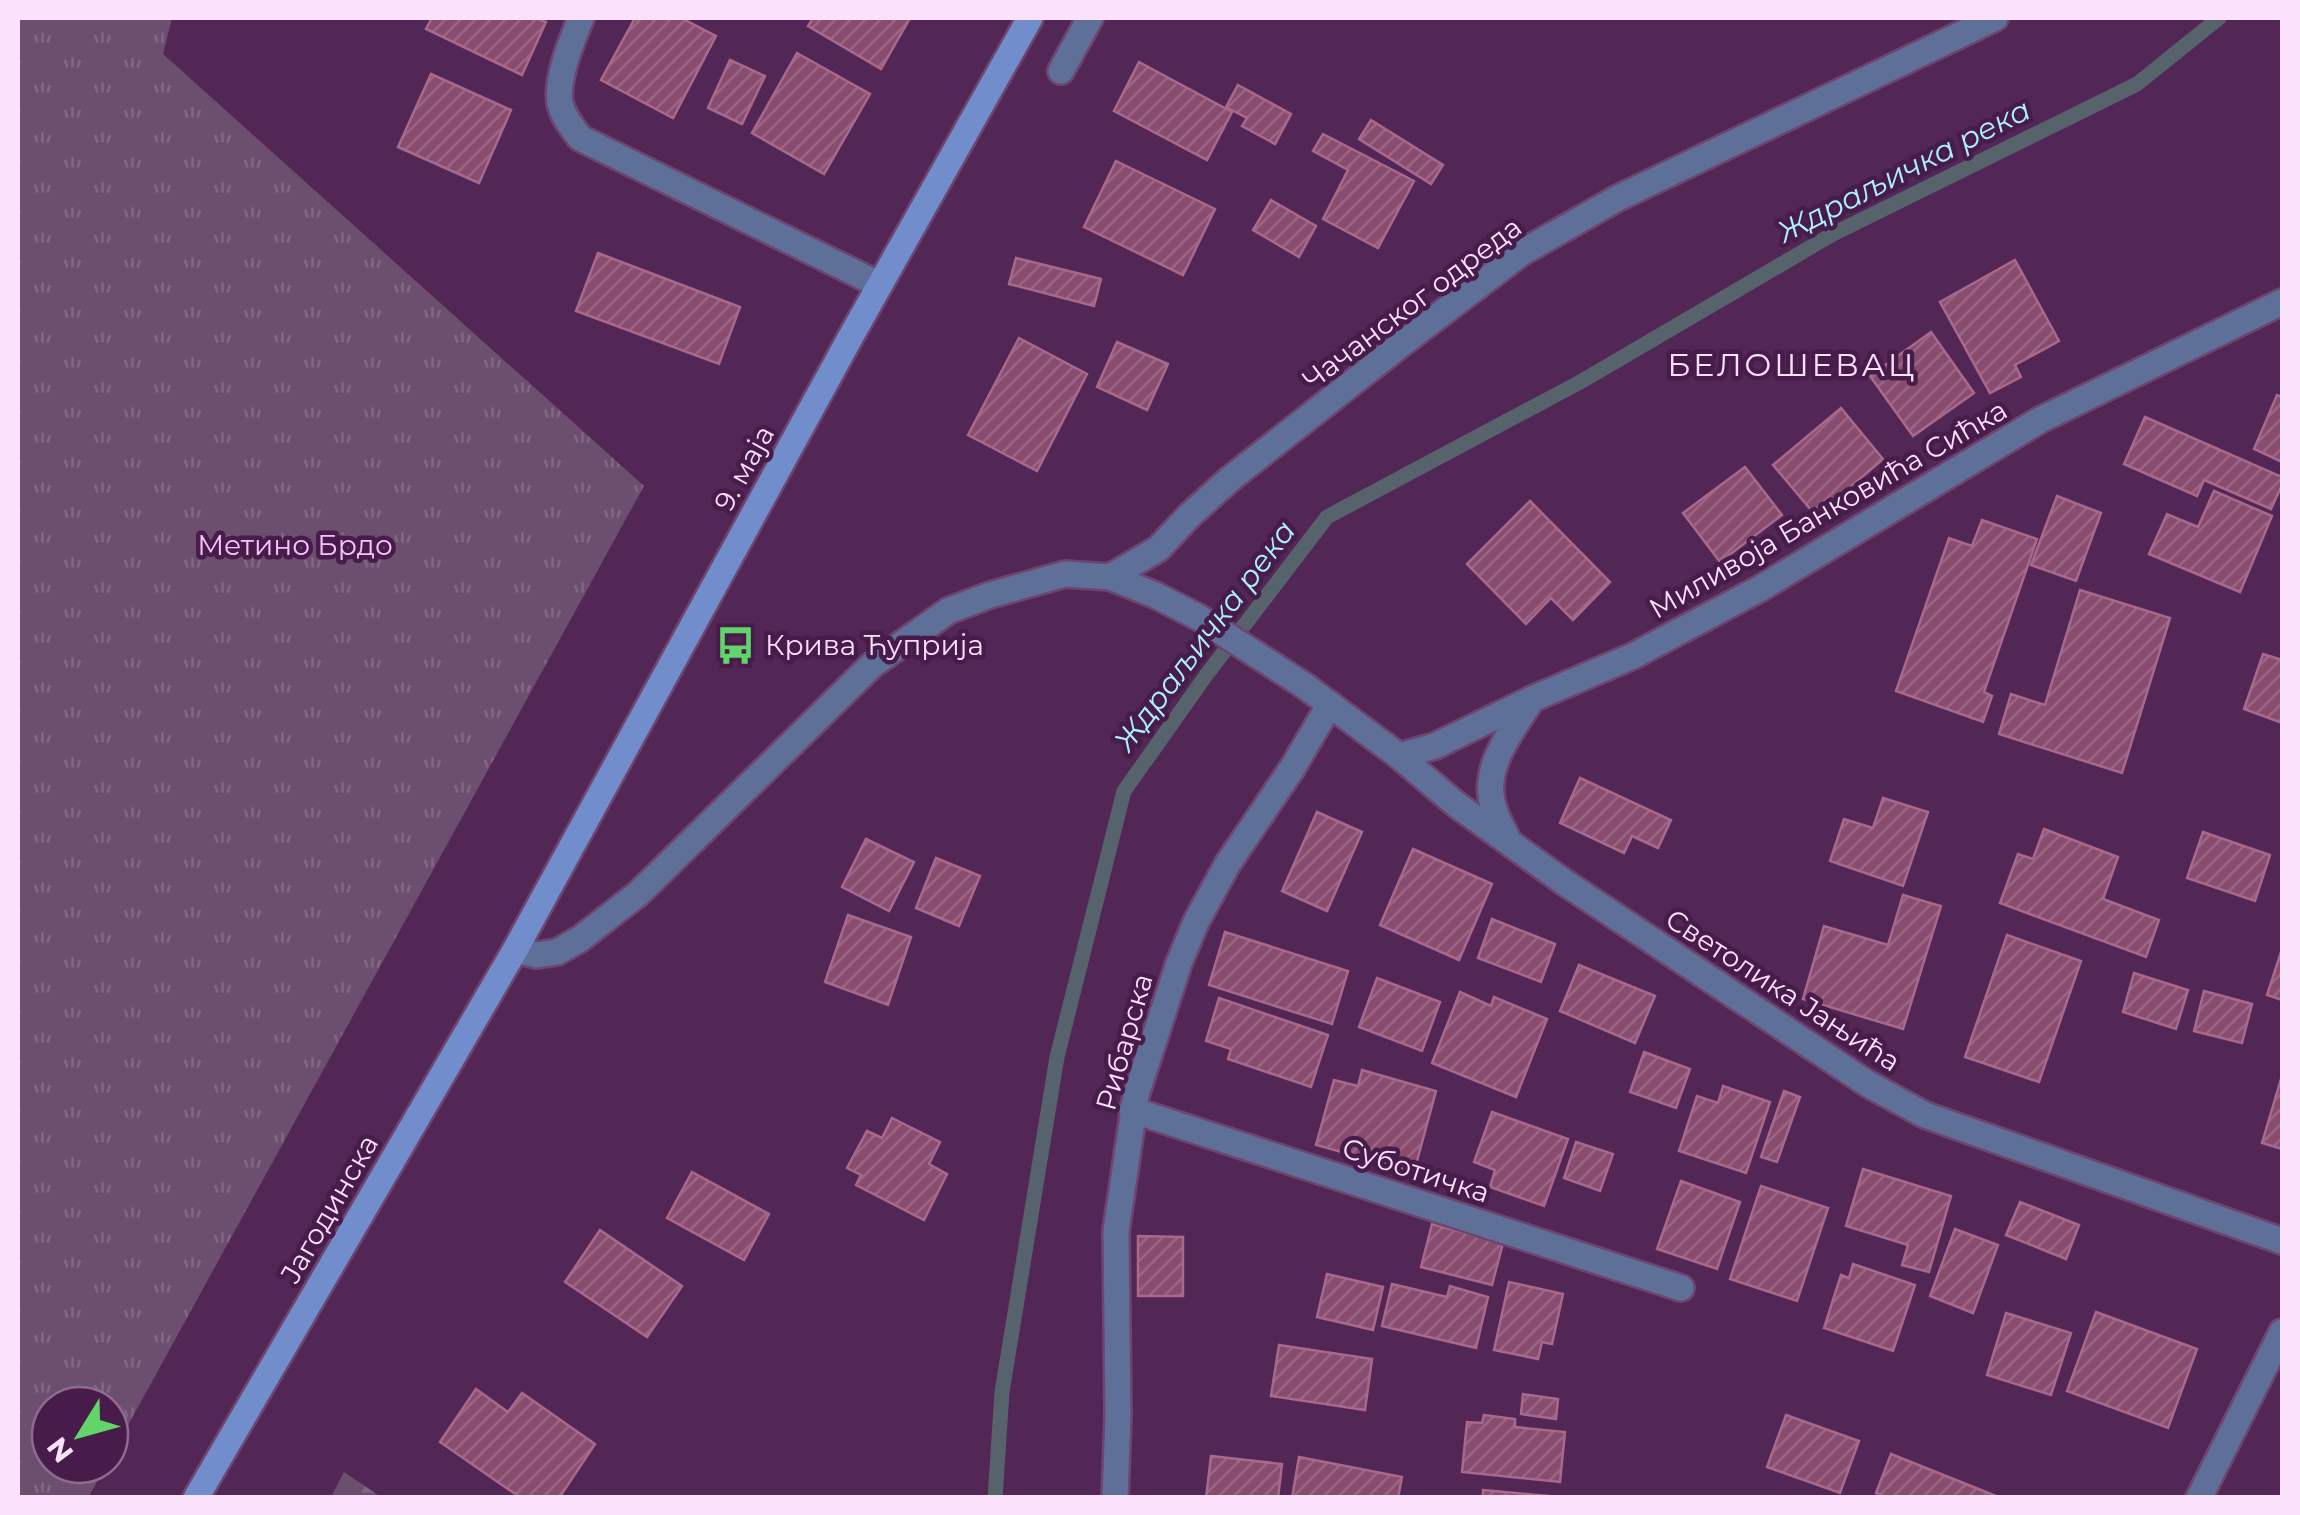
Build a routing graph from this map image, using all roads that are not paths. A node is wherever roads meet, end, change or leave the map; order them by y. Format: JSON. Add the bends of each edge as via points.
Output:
{"nodes":[{"id":1,"x":581,"y":18,"type":"edge"},
{"id":2,"x":1030,"y":18,"type":"edge"},
{"id":3,"x":1090,"y":18,"type":"edge"},
{"id":4,"x":1995,"y":18,"type":"edge"},
{"id":5,"x":1060,"y":71,"type":"dead end"},
{"id":6,"x":880,"y":285,"type":"junction"},
{"id":7,"x":2282,"y":302,"type":"edge"},
{"id":8,"x":1110,"y":576,"type":"junction"},
{"id":9,"x":1532,"y":698,"type":"junction"},
{"id":10,"x":1330,"y":704,"type":"junction"},
{"id":11,"x":1398,"y":756,"type":"junction"},
{"id":12,"x":1509,"y":843,"type":"junction"},
{"id":13,"x":515,"y":950,"type":"junction"},
{"id":14,"x":1132,"y":1110,"type":"junction"},
{"id":15,"x":2282,"y":1241,"type":"edge"},
{"id":16,"x":1681,"y":1288,"type":"dead end"},
{"id":17,"x":2282,"y":1332,"type":"edge"},
{"id":18,"x":196,"y":1498,"type":"edge"},
{"id":19,"x":1115,"y":1498,"type":"edge"},
{"id":20,"x":2199,"y":1498,"type":"edge"}],
"edges":[{"from":1,"to":6,"type":"street","via":[[560,101],[580,138]]},
{"from":2,"to":6,"type":"main road","name":"9. маја"},
{"from":3,"to":5,"type":"street"},
{"from":4,"to":8,"type":"street","name":"Чачанског одреда","via":[[1618,198],[1522,253],[1230,479],[1158,549]]},
{"from":6,"to":13,"type":"main road","name":"9. маја"},
{"from":7,"to":9,"type":"street","name":"Миливоја Банковића Сићка","via":[[2040,420],[1761,588],[1632,656]]},
{"from":8,"to":10,"type":"street","name":"Светолика Јањића","via":[[1198,617]]},
{"from":8,"to":13,"type":"street","via":[[1065,574],[948,611],[872,665],[639,894],[556,952]]},
{"from":9,"to":11,"type":"street","name":"Миливоја Банковића Сићка","via":[[1435,746]]},
{"from":9,"to":12,"type":"street","via":[[1492,773],[1493,808]]},
{"from":10,"to":11,"type":"street","name":"Светолика Јањића"},
{"from":10,"to":14,"type":"street","name":"Рибарска","via":[[1196,922]]},
{"from":11,"to":12,"type":"street","name":"Светолика Јањића"},
{"from":12,"to":15,"type":"street","name":"Светолика Јањића","via":[[1868,1084],[1926,1115]]},
{"from":13,"to":18,"type":"main road","name":"Јагодинска"},
{"from":14,"to":16,"type":"street","name":"Суботичка"},
{"from":14,"to":19,"type":"street","name":"Рибарска","via":[[1116,1232]]},
{"from":17,"to":20,"type":"street"}]}
